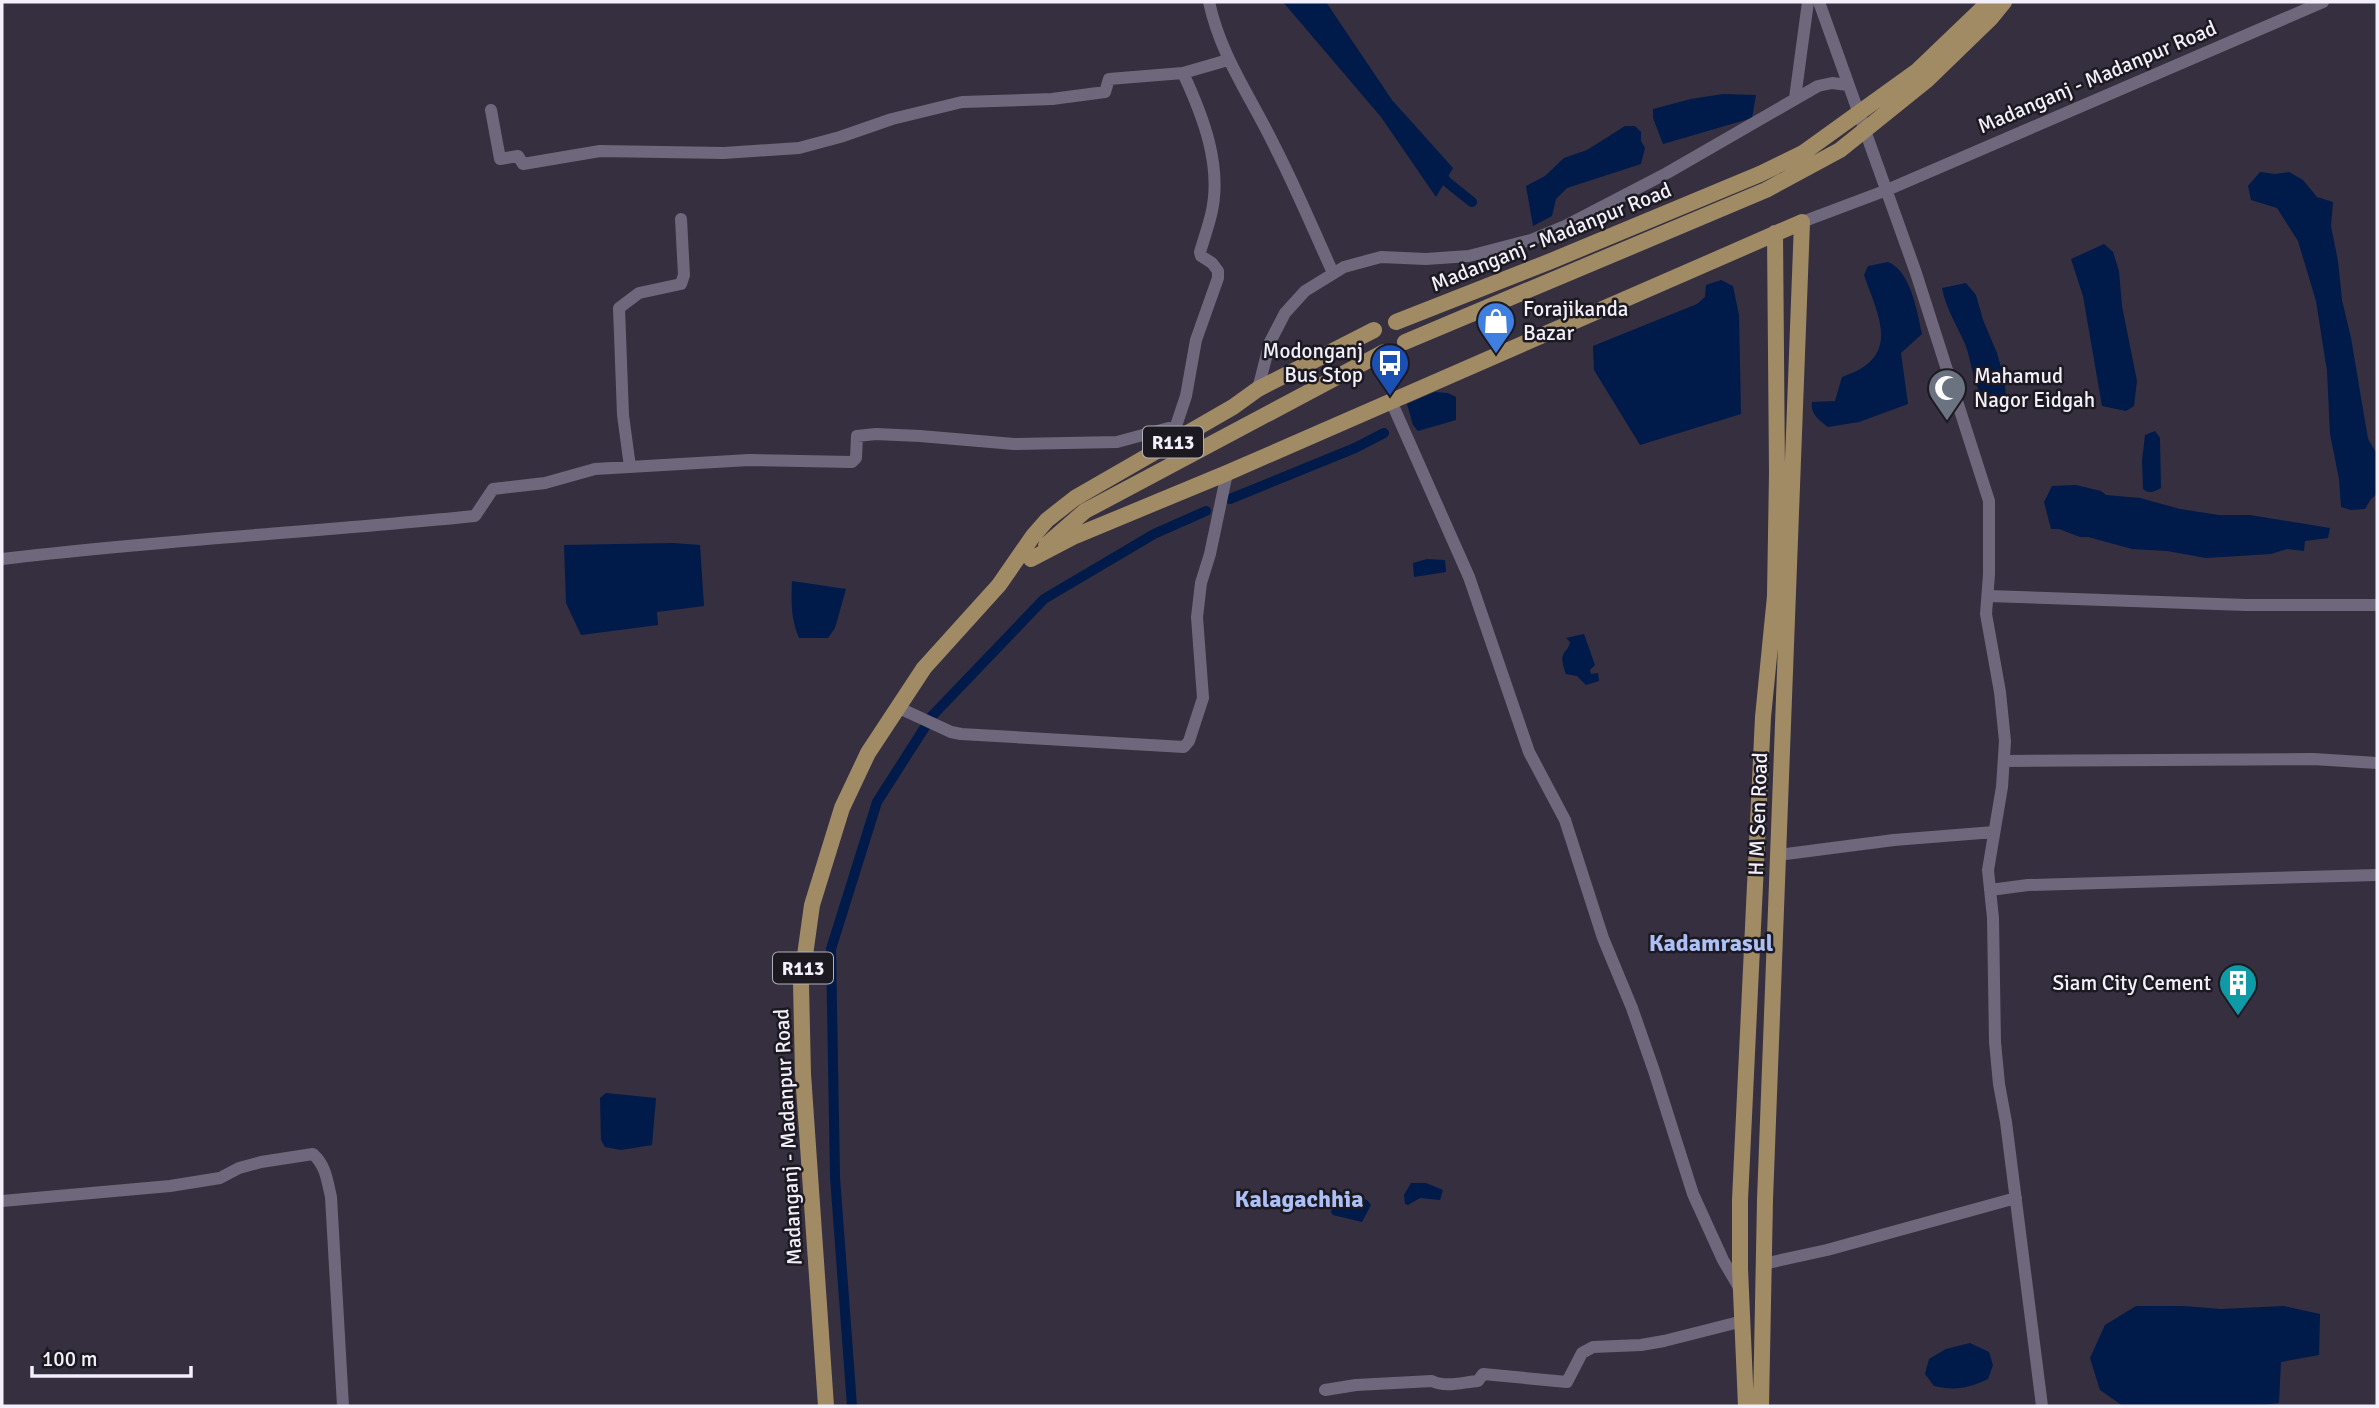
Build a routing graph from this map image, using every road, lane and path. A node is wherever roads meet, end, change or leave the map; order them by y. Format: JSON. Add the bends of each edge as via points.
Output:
{"nodes":[{"id":1,"x":1209,"y":2,"type":"edge"},
{"id":2,"x":1808,"y":2,"type":"edge"},
{"id":3,"x":1819,"y":2,"type":"edge"},
{"id":4,"x":1989,"y":2,"type":"edge"},
{"id":5,"x":2004,"y":2,"type":"edge"},
{"id":6,"x":2323,"y":2,"type":"edge"},
{"id":7,"x":1228,"y":60,"type":"junction"},
{"id":8,"x":1183,"y":73,"type":"junction"},
{"id":9,"x":1848,"y":85,"type":"junction"},
{"id":10,"x":1795,"y":98,"type":"junction"},
{"id":11,"x":491,"y":110,"type":"dead end"},
{"id":12,"x":1886,"y":190,"type":"junction"},
{"id":13,"x":681,"y":219,"type":"dead end"},
{"id":14,"x":1802,"y":222,"type":"junction"},
{"id":15,"x":1775,"y":233,"type":"junction"},
{"id":16,"x":1333,"y":273,"type":"junction"},
{"id":17,"x":1396,"y":322,"type":"dead end"},
{"id":18,"x":1374,"y":330,"type":"dead end"},
{"id":19,"x":1405,"y":342,"type":"dead end"},
{"id":20,"x":1384,"y":352,"type":"dead end"},
{"id":21,"x":1258,"y":389,"type":"junction"},
{"id":22,"x":1391,"y":401,"type":"junction"},
{"id":23,"x":630,"y":467,"type":"junction"},
{"id":24,"x":1227,"y":473,"type":"junction"},
{"id":25,"x":2,"y":559,"type":"edge"},
{"id":26,"x":1031,"y":559,"type":"junction"},
{"id":27,"x":999,"y":585,"type":"junction"},
{"id":28,"x":1987,"y":596,"type":"junction"},
{"id":29,"x":2377,"y":605,"type":"edge"},
{"id":30,"x":897,"y":707,"type":"junction"},
{"id":31,"x":2004,"y":761,"type":"junction"},
{"id":32,"x":2377,"y":763,"type":"edge"},
{"id":33,"x":1994,"y":832,"type":"junction"},
{"id":34,"x":1778,"y":855,"type":"junction"},
{"id":35,"x":2377,"y":875,"type":"edge"},
{"id":36,"x":1990,"y":890,"type":"junction"},
{"id":37,"x":2016,"y":1198,"type":"junction"},
{"id":38,"x":2,"y":1201,"type":"edge"},
{"id":39,"x":1763,"y":1264,"type":"junction"},
{"id":40,"x":1742,"y":1298,"type":"junction"},
{"id":41,"x":1762,"y":1304,"type":"junction"},
{"id":42,"x":1743,"y":1321,"type":"junction"},
{"id":43,"x":1325,"y":1390,"type":"dead end"},
{"id":44,"x":343,"y":1406,"type":"edge"},
{"id":45,"x":826,"y":1406,"type":"edge"},
{"id":46,"x":1746,"y":1406,"type":"edge"},
{"id":47,"x":1760,"y":1406,"type":"edge"},
{"id":48,"x":2042,"y":1406,"type":"edge"}],
"edges":[{"from":1,"to":7,"type":"street"},
{"from":2,"to":10,"type":"street"},
{"from":3,"to":9,"type":"street"},
{"from":4,"to":17,"type":"main road","name":"Madanganj - Madanpur Road","via":[[1917,71],[1804,153]]},
{"from":5,"to":19,"type":"main road","name":"Madanganj - Madanpur Road","via":[[1927,80],[1840,150],[1766,190]]},
{"from":6,"to":12,"type":"street","name":"Madanganj - Madanpur Road"},
{"from":7,"to":8,"type":"street"},
{"from":7,"to":16,"type":"street","via":[[1275,145]]},
{"from":8,"to":11,"type":"street","via":[[1109,79],[1105,92],[1052,99],[962,102],[799,148],[753,152],[600,151],[523,164],[518,156],[500,159]]},
{"from":8,"to":23,"type":"street","via":[[1208,134],[1215,186],[1200,252],[1218,271],[1218,278],[1196,340],[1176,426],[1117,442],[1014,443],[876,434],[856,436],[852,462],[749,460]]},
{"from":9,"to":10,"type":"street","via":[[1818,86]]},
{"from":9,"to":12,"type":"street"},
{"from":10,"to":16,"type":"street","via":[[1667,173],[1531,240],[1469,256],[1381,257]]},
{"from":12,"to":14,"type":"street","name":"Madanganj - Madanpur Road"},
{"from":12,"to":28,"type":"street","via":[[1989,501]]},
{"from":13,"to":23,"type":"street","via":[[681,284],[639,293],[619,307]]},
{"from":14,"to":15,"type":"main road"},
{"from":14,"to":34,"type":"main road","name":"H M Sen Road"},
{"from":15,"to":22,"type":"main road"},
{"from":15,"to":40,"type":"main road","name":"H M Sen Road","via":[[1775,596],[1756,857],[1740,1200]]},
{"from":16,"to":21,"type":"street","via":[[1305,291],[1285,313],[1270,342]]},
{"from":18,"to":21,"type":"main road","name":"Madanganj - Madanpur Road","number":"R113"},
{"from":20,"to":26,"type":"main road","name":"Madanganj - Madanpur Road","number":"R113","via":[[1085,511]]},
{"from":21,"to":27,"type":"main road","name":"Madanganj - Madanpur Road","number":"R113","via":[[1075,498],[1047,520]]},
{"from":22,"to":24,"type":"main road"},
{"from":22,"to":40,"type":"street","via":[[1468,577],[1528,752],[1564,820],[1693,1194]]},
{"from":23,"to":25,"type":"street","via":[[595,469],[545,484],[493,489],[475,516]]},
{"from":24,"to":26,"type":"main road"},
{"from":24,"to":30,"type":"street","via":[[1197,617],[1203,698],[1184,747],[961,734]]},
{"from":26,"to":27,"type":"main road","name":"Madanganj - Madanpur Road","number":"R113"},
{"from":27,"to":30,"type":"main road","name":"Madanganj - Madanpur Road","number":"R113","via":[[924,668]]},
{"from":28,"to":29,"type":"street"},
{"from":28,"to":31,"type":"street"},
{"from":30,"to":45,"type":"main road","name":"Madanganj - Madanpur Road","number":"R113","via":[[842,808],[812,905],[800,984]]},
{"from":31,"to":32,"type":"street","via":[[2313,759]]},
{"from":31,"to":33,"type":"street"},
{"from":33,"to":34,"type":"street"},
{"from":33,"to":36,"type":"street"},
{"from":34,"to":39,"type":"main road","name":"H M Sen Road"},
{"from":35,"to":36,"type":"street","via":[[2028,885]]},
{"from":36,"to":37,"type":"street","via":[[1999,1084]]},
{"from":37,"to":39,"type":"street"},
{"from":37,"to":48,"type":"street"},
{"from":38,"to":44,"type":"street","via":[[170,1186],[220,1178],[261,1162],[313,1154],[326,1171],[331,1197]]},
{"from":39,"to":41,"type":"main road","name":"H M Sen Road"},
{"from":40,"to":41,"type":"main road"},
{"from":40,"to":42,"type":"main road","name":"H M Sen Road"},
{"from":41,"to":47,"type":"main road","name":"H M Sen Road"},
{"from":42,"to":43,"type":"street","via":[[1641,1345],[1593,1347],[1582,1353],[1570,1379],[1564,1382],[1483,1374],[1478,1381],[1450,1384],[1432,1381]]},
{"from":42,"to":46,"type":"main road","name":"H M Sen Road"}]}
